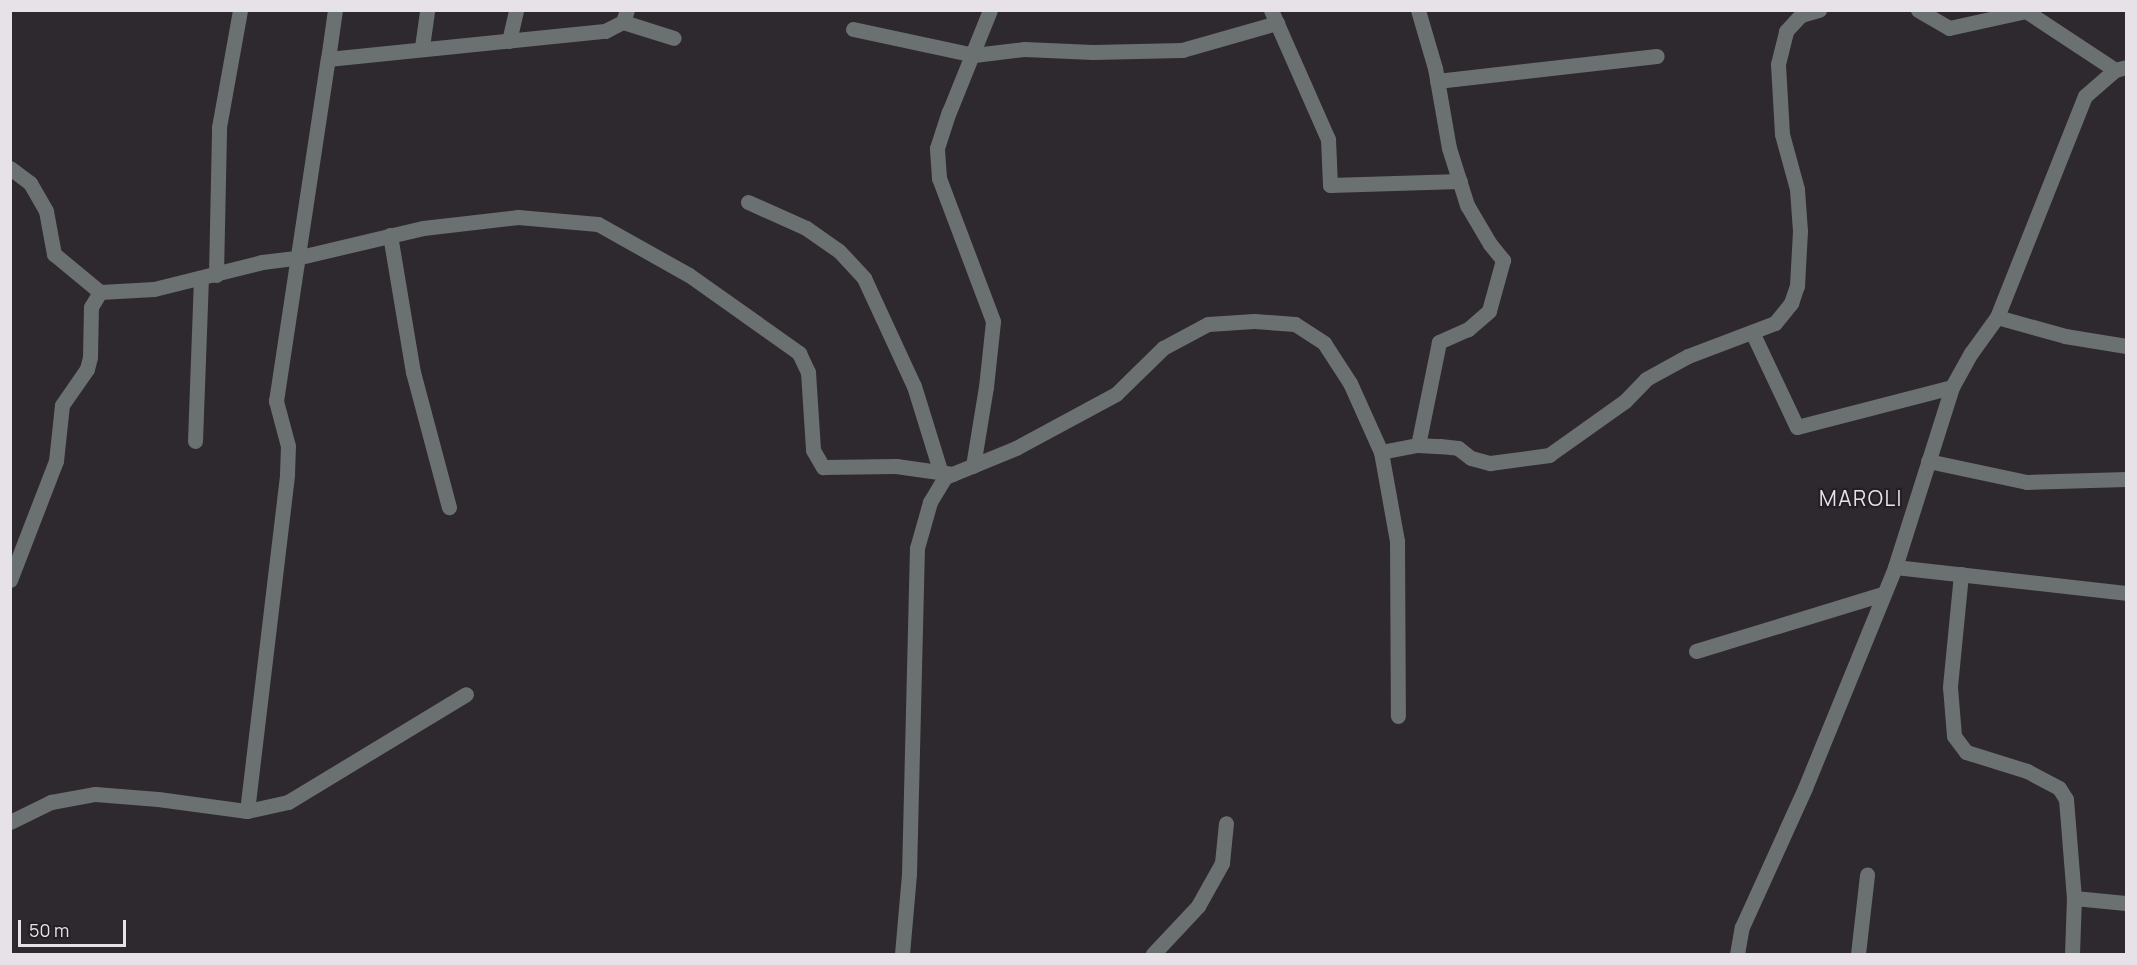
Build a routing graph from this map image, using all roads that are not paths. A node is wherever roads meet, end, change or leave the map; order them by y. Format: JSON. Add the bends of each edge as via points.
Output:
{"nodes":[{"id":1,"x":240,"y":10,"type":"edge"},
{"id":2,"x":335,"y":10,"type":"edge"},
{"id":3,"x":427,"y":10,"type":"edge"},
{"id":4,"x":516,"y":10,"type":"edge"},
{"id":5,"x":990,"y":10,"type":"edge"},
{"id":6,"x":1418,"y":10,"type":"edge"},
{"id":7,"x":1819,"y":10,"type":"edge"},
{"id":8,"x":1918,"y":10,"type":"edge"},
{"id":9,"x":625,"y":16,"type":"edge"},
{"id":10,"x":1274,"y":17,"type":"edge"},
{"id":11,"x":853,"y":29,"type":"dead end"},
{"id":12,"x":674,"y":38,"type":"dead end"},
{"id":13,"x":509,"y":41,"type":"junction"},
{"id":14,"x":422,"y":48,"type":"junction"},
{"id":15,"x":974,"y":55,"type":"junction"},
{"id":16,"x":1657,"y":56,"type":"dead end"},
{"id":17,"x":327,"y":59,"type":"junction"},
{"id":18,"x":2121,"y":69,"type":"edge"},
{"id":19,"x":1437,"y":81,"type":"junction"},
{"id":20,"x":10,"y":168,"type":"edge"},
{"id":21,"x":1460,"y":181,"type":"junction"},
{"id":22,"x":748,"y":202,"type":"dead end"},
{"id":23,"x":390,"y":235,"type":"junction"},
{"id":24,"x":296,"y":258,"type":"junction"},
{"id":25,"x":216,"y":275,"type":"junction"},
{"id":26,"x":201,"y":279,"type":"junction"},
{"id":27,"x":100,"y":292,"type":"junction"},
{"id":28,"x":1997,"y":317,"type":"junction"},
{"id":29,"x":1752,"y":332,"type":"junction"},
{"id":30,"x":2127,"y":346,"type":"edge"},
{"id":31,"x":1952,"y":387,"type":"junction"},
{"id":32,"x":195,"y":441,"type":"dead end"},
{"id":33,"x":1418,"y":445,"type":"junction"},
{"id":34,"x":1381,"y":452,"type":"junction"},
{"id":35,"x":1928,"y":461,"type":"junction"},
{"id":36,"x":973,"y":466,"type":"junction"},
{"id":37,"x":946,"y":473,"type":"junction"},
{"id":38,"x":2127,"y":479,"type":"edge"},
{"id":39,"x":450,"y":507,"type":"dead end"},
{"id":40,"x":1895,"y":567,"type":"junction"},
{"id":41,"x":1961,"y":574,"type":"junction"},
{"id":42,"x":10,"y":580,"type":"edge"},
{"id":43,"x":2127,"y":593,"type":"edge"},
{"id":44,"x":1883,"y":594,"type":"junction"},
{"id":45,"x":1696,"y":651,"type":"dead end"},
{"id":46,"x":466,"y":694,"type":"dead end"},
{"id":47,"x":1398,"y":716,"type":"dead end"},
{"id":48,"x":247,"y":811,"type":"junction"},
{"id":49,"x":10,"y":822,"type":"edge"},
{"id":50,"x":1226,"y":823,"type":"dead end"},
{"id":51,"x":1867,"y":875,"type":"dead end"},
{"id":52,"x":2074,"y":898,"type":"junction"},
{"id":53,"x":2127,"y":903,"type":"edge"},
{"id":54,"x":902,"y":954,"type":"edge"},
{"id":55,"x":1153,"y":954,"type":"edge"},
{"id":56,"x":1737,"y":954,"type":"edge"},
{"id":57,"x":1858,"y":954,"type":"edge"},
{"id":58,"x":2072,"y":954,"type":"edge"}],
"edges":[{"from":1,"to":25,"type":"street","via":[[219,127]]},
{"from":2,"to":17,"type":"street"},
{"from":3,"to":14,"type":"street"},
{"from":4,"to":13,"type":"street"},
{"from":5,"to":15,"type":"street"},
{"from":6,"to":19,"type":"street"},
{"from":7,"to":29,"type":"street","via":[[1801,15],[1786,30],[1778,64],[1782,134],[1797,189],[1797,286],[1791,303],[1774,323]]},
{"from":8,"to":18,"type":"street","via":[[1949,28],[2026,11]]},
{"from":9,"to":12,"type":"street"},
{"from":9,"to":13,"type":"street","via":[[606,30]]},
{"from":10,"to":15,"type":"street","via":[[1182,50],[1024,49]]},
{"from":10,"to":21,"type":"street","via":[[1328,139],[1330,185]]},
{"from":11,"to":15,"type":"street"},
{"from":13,"to":14,"type":"street"},
{"from":14,"to":17,"type":"street"},
{"from":15,"to":36,"type":"street","via":[[937,148],[939,178],[993,321]]},
{"from":16,"to":19,"type":"street"},
{"from":17,"to":24,"type":"street"},
{"from":18,"to":28,"type":"street","via":[[2085,96]]},
{"from":19,"to":21,"type":"street","via":[[1449,148]]},
{"from":20,"to":27,"type":"street","via":[[30,183],[46,211],[54,254]]},
{"from":21,"to":33,"type":"street","via":[[1467,205],[1503,260],[1489,311],[1468,329],[1439,342]]},
{"from":22,"to":37,"type":"street","via":[[806,228],[839,251],[864,278],[914,386]]},
{"from":23,"to":24,"type":"street"},
{"from":23,"to":37,"type":"street","via":[[518,218],[597,224],[689,275],[799,353],[808,372],[813,450],[823,467],[896,466]]},
{"from":23,"to":39,"type":"street","via":[[413,372]]},
{"from":24,"to":25,"type":"street","via":[[262,262]]},
{"from":24,"to":48,"type":"street","via":[[276,401],[288,446],[287,474]]},
{"from":25,"to":26,"type":"street"},
{"from":26,"to":27,"type":"street","via":[[154,290]]},
{"from":26,"to":32,"type":"street"},
{"from":27,"to":42,"type":"street","via":[[91,307],[87,369],[62,405],[56,461]]},
{"from":28,"to":30,"type":"street","via":[[2065,336]]},
{"from":28,"to":31,"type":"street"},
{"from":29,"to":31,"type":"street","via":[[1797,427]]},
{"from":29,"to":33,"type":"street","via":[[1688,356],[1646,379],[1625,401],[1549,455],[1490,463],[1472,458],[1458,448]]},
{"from":31,"to":35,"type":"street"},
{"from":33,"to":34,"type":"street"},
{"from":34,"to":36,"type":"street","via":[[1350,383],[1324,343],[1295,324],[1254,321],[1208,324],[1163,348],[1116,394]]},
{"from":34,"to":47,"type":"street","via":[[1397,541]]},
{"from":35,"to":38,"type":"street","via":[[2027,482]]},
{"from":35,"to":40,"type":"street"},
{"from":36,"to":37,"type":"street"},
{"from":37,"to":54,"type":"street","via":[[930,502],[917,548],[909,874]]},
{"from":40,"to":41,"type":"street"},
{"from":40,"to":44,"type":"street"},
{"from":41,"to":43,"type":"street"},
{"from":41,"to":52,"type":"street","via":[[1950,687],[1954,736],[1966,752],[2027,771],[2059,788],[2066,799]]},
{"from":44,"to":45,"type":"street"},
{"from":44,"to":56,"type":"street","via":[[1805,788],[1742,927]]},
{"from":46,"to":48,"type":"street","via":[[288,802]]},
{"from":48,"to":49,"type":"street","via":[[95,794],[51,802]]},
{"from":50,"to":55,"type":"street","via":[[1222,863],[1198,906]]},
{"from":51,"to":57,"type":"street"},
{"from":52,"to":53,"type":"street"},
{"from":52,"to":58,"type":"street"}]}
